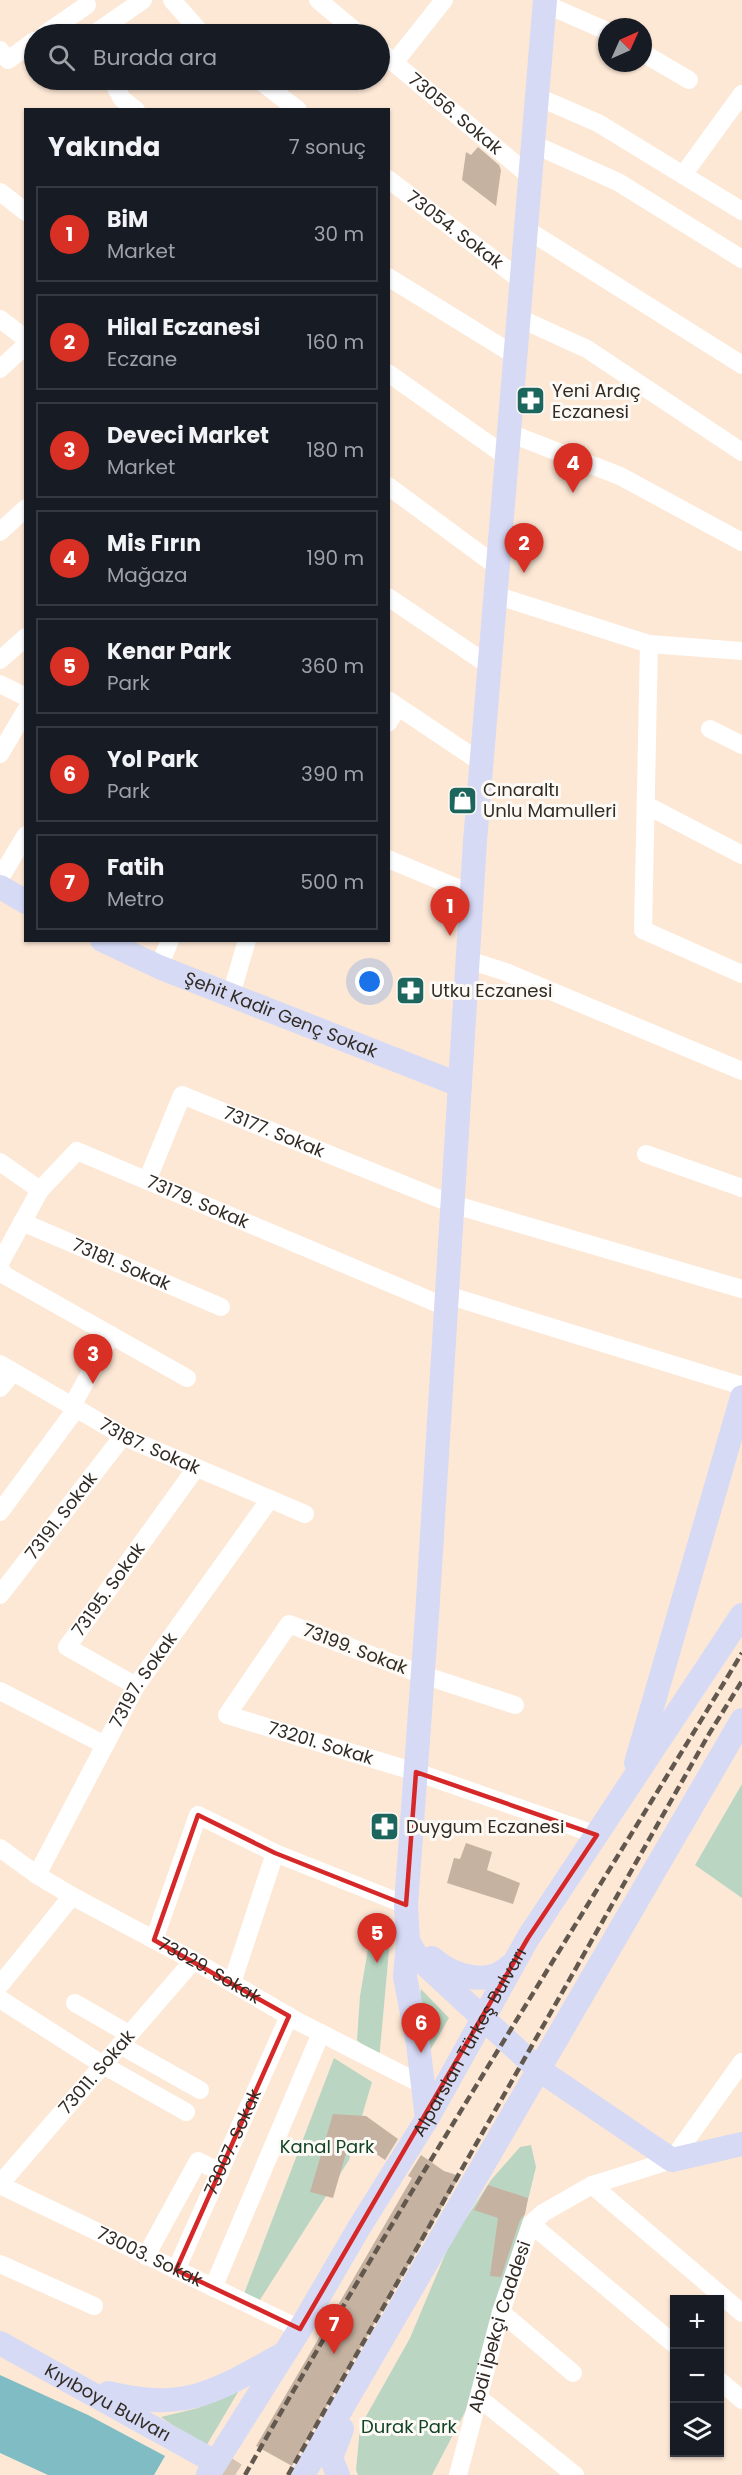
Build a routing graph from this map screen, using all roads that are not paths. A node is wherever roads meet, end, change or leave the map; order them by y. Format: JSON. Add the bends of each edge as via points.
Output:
{"nodes":[{"id":1,"x":143,"y":0,"type":"edge"},
{"id":2,"x":172,"y":0,"type":"edge"},
{"id":3,"x":318,"y":0,"type":"edge"},
{"id":4,"x":444,"y":0,"type":"edge"},
{"id":5,"x":545,"y":2,"type":"edge"},
{"id":6,"x":85,"y":3,"type":"edge"},
{"id":7,"x":338,"y":7,"type":"edge"},
{"id":8,"x":58,"y":24,"type":"edge"},
{"id":9,"x":94,"y":24,"type":"edge"},
{"id":10,"x":109,"y":24,"type":"edge"},
{"id":11,"x":193,"y":24,"type":"edge"},
{"id":12,"x":351,"y":24,"type":"edge"},
{"id":13,"x":598,"y":27,"type":"edge"},
{"id":14,"x":24,"y":48,"type":"edge"},
{"id":15,"x":0,"y":50,"type":"edge"},
{"id":16,"x":390,"y":54,"type":"edge"},
{"id":17,"x":652,"y":57,"type":"edge"},
{"id":18,"x":390,"y":60,"type":"edge"},
{"id":19,"x":689,"y":80,"type":"dead end"},
{"id":20,"x":117,"y":90,"type":"edge"},
{"id":21,"x":272,"y":90,"type":"edge"},
{"id":22,"x":742,"y":94,"type":"edge"},
{"id":23,"x":537,"y":97,"type":"junction"},
{"id":24,"x":133,"y":108,"type":"edge"},
{"id":25,"x":295,"y":108,"type":"edge"},
{"id":26,"x":533,"y":144,"type":"junction"},
{"id":27,"x":683,"y":175,"type":"junction"},
{"id":28,"x":531,"y":177,"type":"junction"},
{"id":29,"x":390,"y":181,"type":"edge"},
{"id":30,"x":0,"y":192,"type":"edge"},
{"id":31,"x":24,"y":210,"type":"edge"},
{"id":32,"x":742,"y":211,"type":"edge"},
{"id":33,"x":526,"y":229,"type":"junction"},
{"id":34,"x":742,"y":259,"type":"edge"},
{"id":35,"x":390,"y":278,"type":"edge"},
{"id":36,"x":522,"y":281,"type":"junction"},
{"id":37,"x":519,"y":318,"type":"junction"},
{"id":38,"x":0,"y":319,"type":"edge"},
{"id":39,"x":24,"y":337,"type":"edge"},
{"id":40,"x":24,"y":347,"type":"edge"},
{"id":41,"x":516,"y":356,"type":"junction"},
{"id":42,"x":742,"y":365,"type":"edge"},
{"id":43,"x":0,"y":369,"type":"edge"},
{"id":44,"x":390,"y":374,"type":"edge"},
{"id":45,"x":509,"y":433,"type":"junction"},
{"id":46,"x":742,"y":452,"type":"edge"},
{"id":47,"x":507,"y":457,"type":"junction"},
{"id":48,"x":390,"y":487,"type":"edge"},
{"id":49,"x":24,"y":510,"type":"edge"},
{"id":50,"x":0,"y":532,"type":"edge"},
{"id":51,"x":742,"y":542,"type":"edge"},
{"id":52,"x":498,"y":567,"type":"junction"},
{"id":53,"x":495,"y":595,"type":"junction"},
{"id":54,"x":390,"y":598,"type":"edge"},
{"id":55,"x":24,"y":639,"type":"edge"},
{"id":56,"x":649,"y":644,"type":"junction"},
{"id":57,"x":742,"y":651,"type":"edge"},
{"id":58,"x":0,"y":660,"type":"edge"},
{"id":59,"x":490,"y":666,"type":"junction"},
{"id":60,"x":0,"y":684,"type":"edge"},
{"id":61,"x":24,"y":696,"type":"edge"},
{"id":62,"x":393,"y":703,"type":"edge"},
{"id":63,"x":24,"y":713,"type":"edge"},
{"id":64,"x":710,"y":729,"type":"dead end"},
{"id":65,"x":742,"y":746,"type":"edge"},
{"id":66,"x":0,"y":754,"type":"edge"},
{"id":67,"x":482,"y":763,"type":"junction"},
{"id":68,"x":646,"y":805,"type":"junction"},
{"id":69,"x":24,"y":838,"type":"edge"},
{"id":70,"x":742,"y":855,"type":"edge"},
{"id":71,"x":390,"y":860,"type":"edge"},
{"id":72,"x":0,"y":878,"type":"edge"},
{"id":73,"x":0,"y":887,"type":"edge"},
{"id":74,"x":472,"y":894,"type":"junction"},
{"id":75,"x":24,"y":901,"type":"edge"},
{"id":76,"x":106,"y":942,"type":"edge"},
{"id":77,"x":169,"y":942,"type":"edge"},
{"id":78,"x":246,"y":942,"type":"edge"},
{"id":79,"x":468,"y":960,"type":"junction"},
{"id":80,"x":159,"y":967,"type":"junction"},
{"id":81,"x":742,"y":974,"type":"edge"},
{"id":82,"x":231,"y":995,"type":"junction"},
{"id":83,"x":742,"y":1071,"type":"edge"},
{"id":84,"x":460,"y":1085,"type":"junction"},
{"id":85,"x":646,"y":1154,"type":"dead end"},
{"id":86,"x":0,"y":1162,"type":"edge"},
{"id":87,"x":147,"y":1180,"type":"junction"},
{"id":88,"x":742,"y":1188,"type":"edge"},
{"id":89,"x":40,"y":1190,"type":"junction"},
{"id":90,"x":452,"y":1204,"type":"junction"},
{"id":91,"x":22,"y":1222,"type":"junction"},
{"id":92,"x":0,"y":1263,"type":"edge"},
{"id":93,"x":0,"y":1269,"type":"edge"},
{"id":94,"x":742,"y":1289,"type":"edge"},
{"id":95,"x":447,"y":1301,"type":"junction"},
{"id":96,"x":221,"y":1307,"type":"dead end"},
{"id":97,"x":111,"y":1335,"type":"junction"},
{"id":98,"x":7,"y":1368,"type":"edge"},
{"id":99,"x":187,"y":1378,"type":"dead end"},
{"id":100,"x":742,"y":1386,"type":"edge"},
{"id":101,"x":0,"y":1388,"type":"edge"},
{"id":102,"x":742,"y":1397,"type":"edge"},
{"id":103,"x":74,"y":1407,"type":"junction"},
{"id":104,"x":123,"y":1436,"type":"junction"},
{"id":105,"x":196,"y":1468,"type":"junction"},
{"id":106,"x":270,"y":1499,"type":"junction"},
{"id":107,"x":0,"y":1512,"type":"edge"},
{"id":108,"x":305,"y":1514,"type":"dead end"},
{"id":109,"x":0,"y":1595,"type":"edge"},
{"id":110,"x":742,"y":1615,"type":"edge"},
{"id":111,"x":423,"y":1675,"type":"junction"},
{"id":112,"x":136,"y":1686,"type":"junction"},
{"id":113,"x":0,"y":1691,"type":"edge"},
{"id":114,"x":515,"y":1706,"type":"dead end"},
{"id":115,"x":227,"y":1714,"type":"joint"},
{"id":116,"x":742,"y":1720,"type":"edge"},
{"id":117,"x":105,"y":1745,"type":"junction"},
{"id":118,"x":416,"y":1772,"type":"junction"},
{"id":119,"x":631,"y":1782,"type":"junction"},
{"id":120,"x":597,"y":1835,"type":"junction"},
{"id":121,"x":0,"y":1848,"type":"edge"},
{"id":122,"x":275,"y":1852,"type":"junction"},
{"id":123,"x":37,"y":1875,"type":"junction"},
{"id":124,"x":72,"y":1896,"type":"junction"},
{"id":125,"x":406,"y":1905,"type":"junction"},
{"id":126,"x":154,"y":1940,"type":"junction"},
{"id":127,"x":408,"y":1941,"type":"junction"},
{"id":128,"x":193,"y":1960,"type":"junction"},
{"id":129,"x":513,"y":1964,"type":"junction"},
{"id":130,"x":232,"y":1983,"type":"junction"},
{"id":131,"x":0,"y":1985,"type":"edge"},
{"id":132,"x":0,"y":1999,"type":"edge"},
{"id":133,"x":75,"y":2003,"type":"dead end"},
{"id":134,"x":289,"y":2016,"type":"junction"},
{"id":135,"x":482,"y":2018,"type":"junction"},
{"id":136,"x":321,"y":2033,"type":"junction"},
{"id":137,"x":125,"y":2039,"type":"junction"},
{"id":138,"x":742,"y":2062,"type":"edge"},
{"id":139,"x":103,"y":2065,"type":"junction"},
{"id":140,"x":538,"y":2069,"type":"junction"},
{"id":141,"x":423,"y":2085,"type":"junction"},
{"id":142,"x":200,"y":2090,"type":"dead end"},
{"id":143,"x":186,"y":2112,"type":"dead end"},
{"id":144,"x":427,"y":2119,"type":"junction"},
{"id":145,"x":742,"y":2144,"type":"edge"},
{"id":146,"x":672,"y":2160,"type":"junction"},
{"id":147,"x":220,"y":2172,"type":"junction"},
{"id":148,"x":0,"y":2184,"type":"edge"},
{"id":149,"x":592,"y":2185,"type":"junction"},
{"id":150,"x":531,"y":2223,"type":"junction"},
{"id":151,"x":146,"y":2256,"type":"junction"},
{"id":152,"x":0,"y":2264,"type":"edge"},
{"id":153,"x":176,"y":2270,"type":"junction"},
{"id":154,"x":213,"y":2288,"type":"junction"},
{"id":155,"x":94,"y":2306,"type":"dead end"},
{"id":156,"x":501,"y":2312,"type":"junction"},
{"id":157,"x":742,"y":2313,"type":"edge"},
{"id":158,"x":300,"y":2329,"type":"junction"},
{"id":159,"x":670,"y":2340,"type":"edge"},
{"id":160,"x":0,"y":2343,"type":"edge"},
{"id":161,"x":285,"y":2352,"type":"junction"},
{"id":162,"x":365,"y":2367,"type":"junction"},
{"id":163,"x":573,"y":2373,"type":"dead end"},
{"id":164,"x":724,"y":2384,"type":"edge"},
{"id":165,"x":80,"y":2386,"type":"junction"},
{"id":166,"x":479,"y":2398,"type":"junction"},
{"id":167,"x":742,"y":2400,"type":"edge"},
{"id":168,"x":211,"y":2469,"type":"edge"},
{"id":169,"x":303,"y":2475,"type":"edge"},
{"id":170,"x":338,"y":2475,"type":"edge"},
{"id":171,"x":458,"y":2475,"type":"edge"},
{"id":172,"x":575,"y":2475,"type":"edge"}],
"edges":[{"from":1,"to":10,"type":"street"},
{"from":2,"to":11,"type":"street"},
{"from":3,"to":7,"type":"street"},
{"from":4,"to":16,"type":"street"},
{"from":5,"to":13,"type":"street"},
{"from":5,"to":23,"type":"main road"},
{"from":6,"to":8,"type":"street"},
{"from":6,"to":9,"type":"street"},
{"from":7,"to":12,"type":"street"},
{"from":14,"to":15,"type":"street","via":[[8,60]]},
{"from":17,"to":19,"type":"street"},
{"from":18,"to":28,"type":"street","name":"73056. Sokak"},
{"from":20,"to":24,"type":"street"},
{"from":21,"to":25,"type":"street"},
{"from":22,"to":27,"type":"street"},
{"from":23,"to":26,"type":"main road"},
{"from":23,"to":27,"type":"street","via":[[598,123]]},
{"from":26,"to":28,"type":"main road"},
{"from":26,"to":34,"type":"street","via":[[618,182]]},
{"from":27,"to":32,"type":"street"},
{"from":28,"to":33,"type":"main road"},
{"from":29,"to":36,"type":"street","name":"73054. Sokak"},
{"from":30,"to":31,"type":"street"},
{"from":33,"to":36,"type":"main road"},
{"from":33,"to":42,"type":"street"},
{"from":35,"to":41,"type":"street"},
{"from":36,"to":37,"type":"main road"},
{"from":37,"to":41,"type":"main road"},
{"from":37,"to":46,"type":"street","via":[[587,349]]},
{"from":38,"to":39,"type":"street"},
{"from":40,"to":43,"type":"street"},
{"from":41,"to":45,"type":"main road"},
{"from":44,"to":47,"type":"street"},
{"from":45,"to":47,"type":"main road"},
{"from":45,"to":51,"type":"street","via":[[620,476]]},
{"from":47,"to":52,"type":"main road"},
{"from":48,"to":52,"type":"street"},
{"from":49,"to":50,"type":"street"},
{"from":52,"to":53,"type":"main road"},
{"from":53,"to":56,"type":"street"},
{"from":53,"to":59,"type":"main road"},
{"from":54,"to":59,"type":"street"},
{"from":55,"to":58,"type":"street"},
{"from":56,"to":57,"type":"street"},
{"from":56,"to":68,"type":"street"},
{"from":59,"to":67,"type":"main road"},
{"from":60,"to":61,"type":"street"},
{"from":62,"to":67,"type":"street"},
{"from":63,"to":66,"type":"street"},
{"from":64,"to":65,"type":"street"},
{"from":67,"to":74,"type":"main road"},
{"from":68,"to":70,"type":"street"},
{"from":68,"to":81,"type":"street","via":[[643,930]]},
{"from":69,"to":72,"type":"street"},
{"from":71,"to":74,"type":"street"},
{"from":73,"to":75,"type":"main road"},
{"from":74,"to":79,"type":"main road"},
{"from":76,"to":80,"type":"main road","name":"Şehit Kadir Genç Sokak"},
{"from":77,"to":80,"type":"street"},
{"from":78,"to":82,"type":"street"},
{"from":79,"to":83,"type":"street"},
{"from":79,"to":84,"type":"main road"},
{"from":80,"to":82,"type":"main road","name":"Şehit Kadir Genç Sokak"},
{"from":82,"to":84,"type":"main road","name":"Şehit Kadir Genç Sokak"},
{"from":84,"to":90,"type":"main road"},
{"from":85,"to":88,"type":"street"},
{"from":86,"to":89,"type":"street"},
{"from":87,"to":89,"type":"street","name":"73179. Sokak","via":[[77,1151]]},
{"from":87,"to":90,"type":"street","name":"73177. Sokak","via":[[182,1095]]},
{"from":87,"to":95,"type":"street","name":"73179. Sokak"},
{"from":89,"to":91,"type":"street","name":"73179. Sokak"},
{"from":90,"to":94,"type":"street"},
{"from":90,"to":95,"type":"main road"},
{"from":91,"to":92,"type":"street","name":"73179. Sokak"},
{"from":91,"to":96,"type":"street","name":"73181. Sokak"},
{"from":93,"to":97,"type":"street"},
{"from":95,"to":100,"type":"street","name":"73179. Sokak"},
{"from":95,"to":111,"type":"main road"},
{"from":97,"to":99,"type":"street"},
{"from":97,"to":103,"type":"street"},
{"from":98,"to":101,"type":"street"},
{"from":98,"to":103,"type":"street","name":"73187. Sokak"},
{"from":102,"to":119,"type":"main road"},
{"from":103,"to":104,"type":"street","name":"73187. Sokak"},
{"from":103,"to":107,"type":"street"},
{"from":104,"to":105,"type":"street","name":"73187. Sokak"},
{"from":104,"to":109,"type":"street","name":"73191. Sokak"},
{"from":105,"to":106,"type":"street","name":"73187. Sokak"},
{"from":105,"to":112,"type":"street","name":"73195. Sokak","via":[[67,1647]]},
{"from":106,"to":108,"type":"street","name":"73187. Sokak"},
{"from":106,"to":112,"type":"street","name":"73197. Sokak"},
{"from":110,"to":119,"type":"main road","name":"Alparslan Türkeş Bulvarı"},
{"from":111,"to":114,"type":"street"},
{"from":111,"to":115,"type":"street","name":"73199. Sokak","via":[[289,1624]]},
{"from":111,"to":118,"type":"main road"},
{"from":112,"to":117,"type":"street","name":"73197. Sokak"},
{"from":113,"to":117,"type":"street"},
{"from":115,"to":118,"type":"street","name":"73201. Sokak"},
{"from":116,"to":140,"type":"main road"},
{"from":117,"to":123,"type":"street","name":"73197. Sokak"},
{"from":118,"to":120,"type":"street","name":"73201. Sokak"},
{"from":118,"to":125,"type":"main road"},
{"from":119,"to":120,"type":"main road","name":"Alparslan Türkeş Bulvarı"},
{"from":120,"to":129,"type":"main road","name":"Alparslan Türkeş Bulvarı"},
{"from":121,"to":123,"type":"street","name":"73029. Sokak"},
{"from":122,"to":125,"type":"street"},
{"from":122,"to":126,"type":"street","via":[[198,1815]]},
{"from":122,"to":130,"type":"street"},
{"from":123,"to":124,"type":"street","name":"73029. Sokak"},
{"from":124,"to":126,"type":"street","name":"73029. Sokak"},
{"from":124,"to":131,"type":"street"},
{"from":125,"to":127,"type":"main road"},
{"from":126,"to":128,"type":"street","name":"73029. Sokak"},
{"from":127,"to":129,"type":"main road","via":[[442,1967],[472,1978],[495,1975]]},
{"from":127,"to":135,"type":"main road","via":[[418,1958]]},
{"from":127,"to":141,"type":"main road","via":[[405,1977]]},
{"from":128,"to":130,"type":"street","name":"73029. Sokak"},
{"from":128,"to":137,"type":"street","name":"73011. Sokak"},
{"from":129,"to":135,"type":"main road","name":"Alparslan Türkeş Bulvarı"},
{"from":130,"to":134,"type":"street","name":"73029. Sokak"},
{"from":132,"to":139,"type":"street"},
{"from":133,"to":137,"type":"street"},
{"from":134,"to":136,"type":"street","name":"73029. Sokak"},
{"from":134,"to":147,"type":"street","name":"73007. Sokak"},
{"from":135,"to":140,"type":"main road"},
{"from":135,"to":144,"type":"main road","name":"Alparslan Türkeş Bulvarı"},
{"from":136,"to":141,"type":"street","name":"73029. Sokak"},
{"from":136,"to":154,"type":"street"},
{"from":137,"to":139,"type":"street","name":"73011. Sokak"},
{"from":137,"to":142,"type":"street"},
{"from":138,"to":146,"type":"street"},
{"from":139,"to":143,"type":"street"},
{"from":139,"to":148,"type":"street","name":"73011. Sokak"},
{"from":140,"to":146,"type":"main road"},
{"from":140,"to":162,"type":"main road"},
{"from":141,"to":144,"type":"main road"},
{"from":144,"to":158,"type":"main road","name":"Alparslan Türkeş Bulvarı"},
{"from":145,"to":146,"type":"main road","name":"Abdi İpekçi Caddesi"},
{"from":146,"to":149,"type":"street","name":"Abdi İpekçi Caddesi"},
{"from":147,"to":151,"type":"street","via":[[198,2161]]},
{"from":147,"to":153,"type":"street","name":"73007. Sokak"},
{"from":148,"to":151,"type":"street","name":"73003. Sokak"},
{"from":149,"to":150,"type":"street","name":"Abdi İpekçi Caddesi"},
{"from":149,"to":157,"type":"street"},
{"from":150,"to":156,"type":"street","name":"Abdi İpekçi Caddesi"},
{"from":150,"to":159,"type":"street"},
{"from":151,"to":153,"type":"street","name":"73003. Sokak"},
{"from":152,"to":155,"type":"street"},
{"from":153,"to":154,"type":"street","name":"73003. Sokak"},
{"from":154,"to":158,"type":"street","name":"73003. Sokak"},
{"from":156,"to":163,"type":"street"},
{"from":156,"to":166,"type":"street","name":"Abdi İpekçi Caddesi"},
{"from":158,"to":161,"type":"main road","name":"Alparslan Türkeş Bulvarı"},
{"from":160,"to":165,"type":"main road","name":"Kıyıboyu Bulvarı"},
{"from":161,"to":165,"type":"main road","via":[[211,2393],[173,2401],[133,2399]]},
{"from":161,"to":168,"type":"main road","name":"Alparslan Türkeş Bulvarı"},
{"from":162,"to":169,"type":"main road"},
{"from":162,"to":170,"type":"main road","via":[[331,2458]]},
{"from":164,"to":167,"type":"street"},
{"from":165,"to":168,"type":"main road","name":"Kıyıboyu Bulvarı"},
{"from":166,"to":171,"type":"street","name":"Abdi İpekçi Caddesi"},
{"from":166,"to":172,"type":"street"}]}
